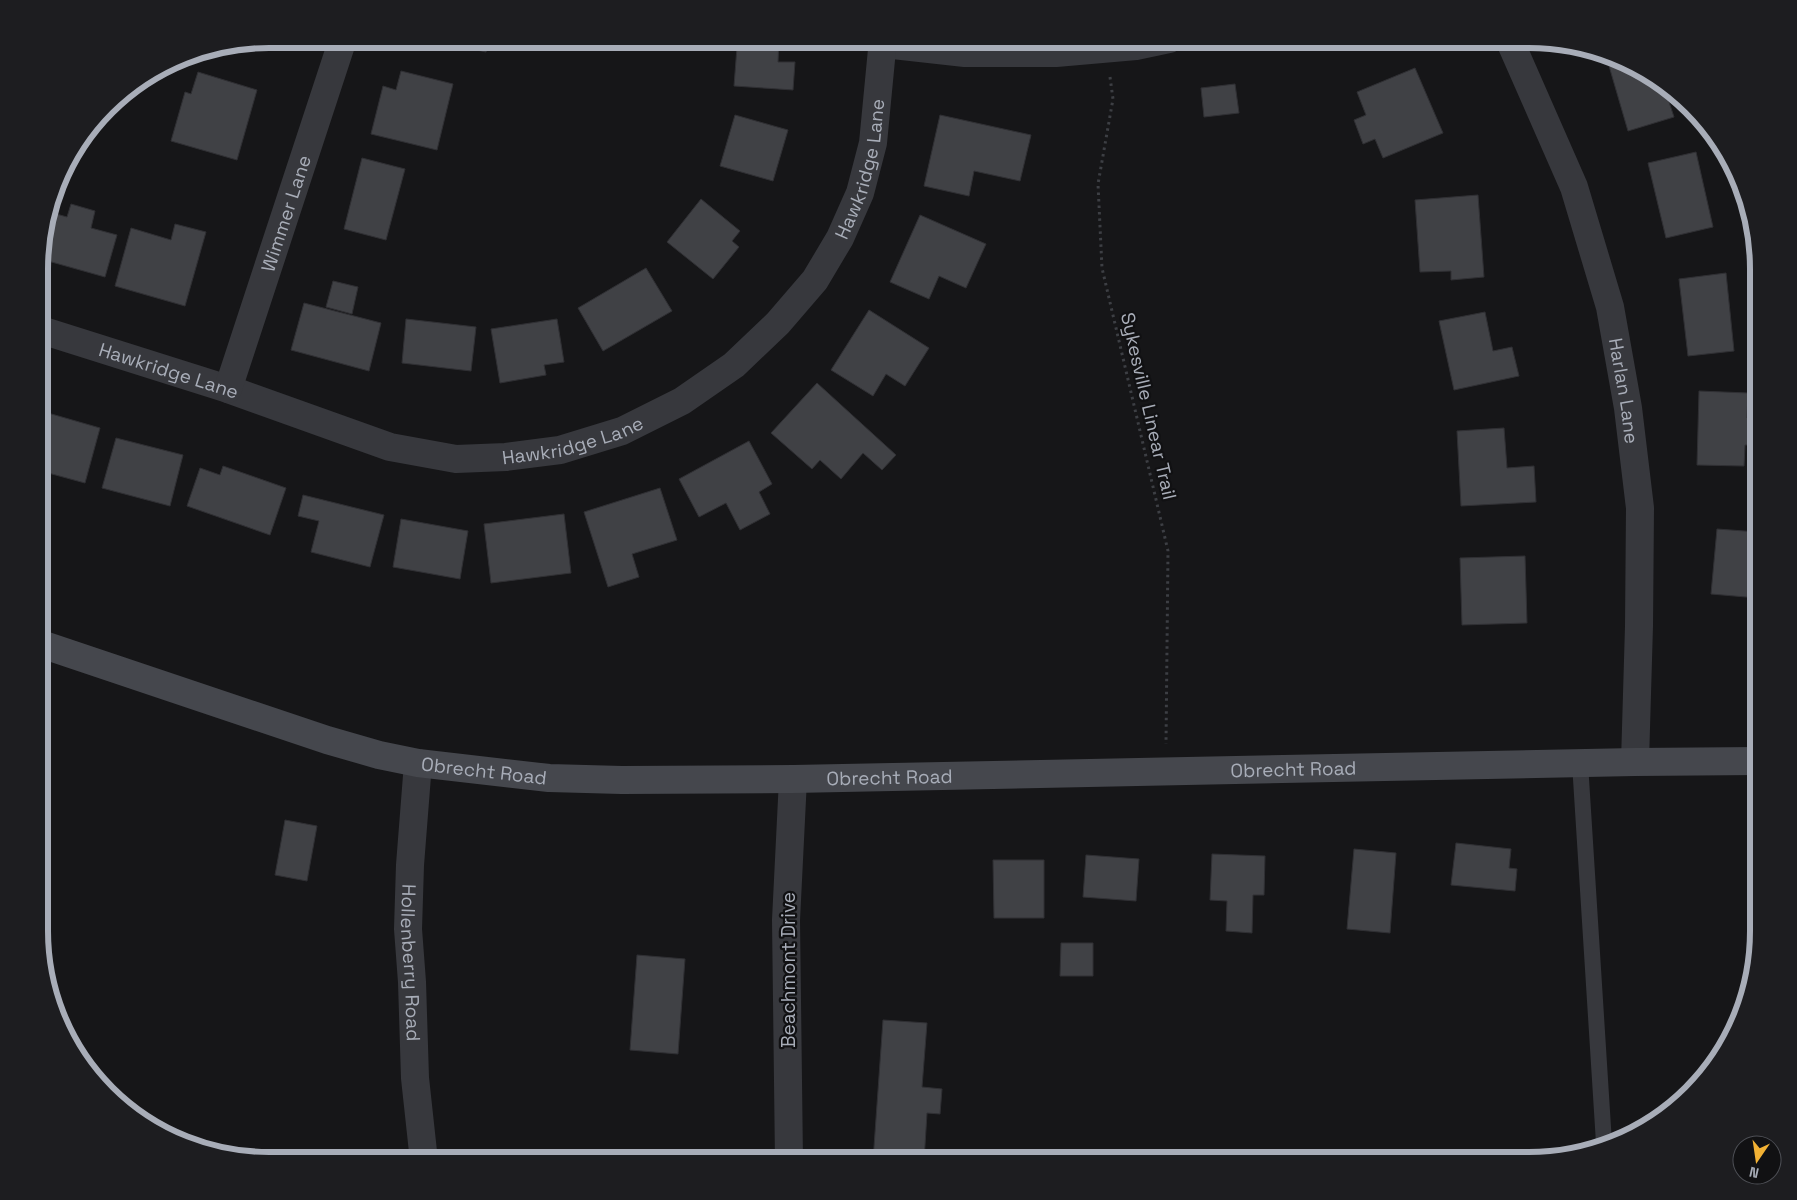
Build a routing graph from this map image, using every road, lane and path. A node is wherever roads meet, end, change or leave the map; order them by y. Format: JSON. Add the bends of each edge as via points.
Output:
{"nodes":[{"id":1,"x":340,"y":48,"type":"edge"},
{"id":2,"x":883,"y":48,"type":"edge"},
{"id":3,"x":931,"y":48,"type":"edge"},
{"id":4,"x":1107,"y":48,"type":"joint"},
{"id":5,"x":1513,"y":48,"type":"edge"},
{"id":6,"x":48,"y":332,"type":"edge"},
{"id":7,"x":228,"y":389,"type":"junction"},
{"id":8,"x":48,"y":646,"type":"edge"},
{"id":9,"x":1750,"y":761,"type":"edge"},
{"id":10,"x":1635,"y":762,"type":"junction"},
{"id":11,"x":418,"y":763,"type":"junction"},
{"id":12,"x":1580,"y":764,"type":"junction"},
{"id":13,"x":1166,"y":772,"type":"junction"},
{"id":14,"x":793,"y":779,"type":"junction"},
{"id":15,"x":1604,"y":1140,"type":"edge"},
{"id":16,"x":423,"y":1152,"type":"edge"},
{"id":17,"x":790,"y":1152,"type":"edge"}],
"edges":[{"from":1,"to":7,"type":"street","name":"Wimmer Lane"},
{"from":2,"to":7,"type":"street","name":"Hawkridge Lane","via":[[873,143],[860,193],[840,238],[815,280],[778,323],[734,365],[682,401],[622,431],[560,450],[456,459],[390,447]]},
{"from":3,"to":4,"type":"street","via":[[965,53],[1056,53]]},
{"from":4,"to":13,"type":"path","name":"Sykesville Linear Trail","via":[[1113,99],[1098,184],[1102,268],[1168,550]]},
{"from":5,"to":10,"type":"street","name":"Harlan Lane","via":[[1574,187],[1610,307],[1625,390],[1640,508]]},
{"from":6,"to":7,"type":"street","name":"Hawkridge Lane"},
{"from":8,"to":11,"type":"street","name":"Obrecht Road","via":[[327,740]]},
{"from":9,"to":10,"type":"street","name":"Obrecht Road"},
{"from":10,"to":12,"type":"street","name":"Obrecht Road"},
{"from":11,"to":14,"type":"street","name":"Obrecht Road","via":[[549,778]]},
{"from":11,"to":16,"type":"street","name":"Hollenberry Road","via":[[408,929],[415,1078]]},
{"from":12,"to":13,"type":"street","name":"Obrecht Road"},
{"from":12,"to":15,"type":"lane"},
{"from":13,"to":14,"type":"street","name":"Obrecht Road"},
{"from":14,"to":17,"type":"street","name":"Beachmont Drive","via":[[786,920]]}]}
